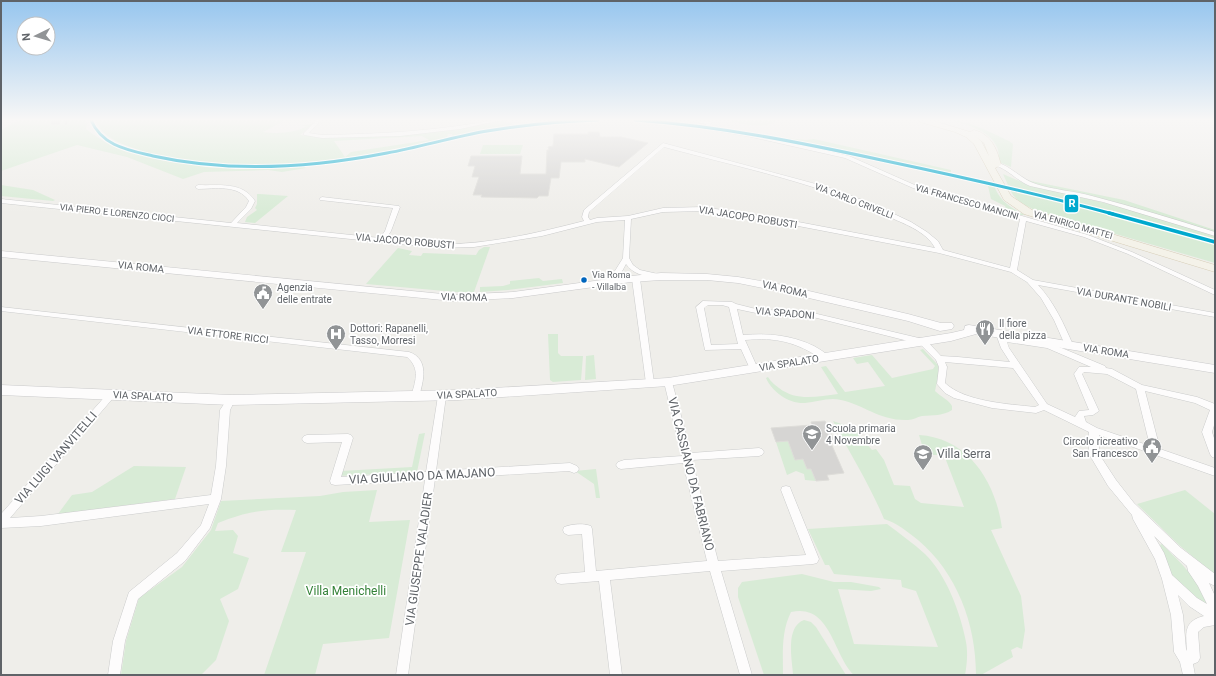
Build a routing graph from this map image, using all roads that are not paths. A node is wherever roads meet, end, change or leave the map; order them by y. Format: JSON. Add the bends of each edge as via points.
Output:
{"nodes":[{"id":1,"x":655,"y":152,"type":"edge"},
{"id":2,"x":688,"y":152,"type":"edge"},
{"id":3,"x":823,"y":152,"type":"edge"},
{"id":4,"x":983,"y":152,"type":"edge"},
{"id":5,"x":993,"y":152,"type":"edge"},
{"id":6,"x":996,"y":164,"type":"junction"},
{"id":7,"x":198,"y":187,"type":"dead end"},
{"id":8,"x":322,"y":198,"type":"dead end"},
{"id":9,"x":1,"y":201,"type":"edge"},
{"id":10,"x":628,"y":218,"type":"junction"},
{"id":11,"x":1023,"y":218,"type":"junction"},
{"id":12,"x":588,"y":222,"type":"junction"},
{"id":13,"x":232,"y":225,"type":"junction"},
{"id":14,"x":292,"y":231,"type":"joint"},
{"id":15,"x":1215,"y":234,"type":"edge"},
{"id":16,"x":382,"y":240,"type":"junction"},
{"id":17,"x":940,"y":251,"type":"junction"},
{"id":18,"x":1,"y":254,"type":"edge"},
{"id":19,"x":626,"y":258,"type":"junction"},
{"id":20,"x":1215,"y":267,"type":"edge"},
{"id":21,"x":1013,"y":272,"type":"junction"},
{"id":22,"x":659,"y":277,"type":"junction"},
{"id":23,"x":636,"y":279,"type":"junction"},
{"id":24,"x":1032,"y":282,"type":"junction"},
{"id":25,"x":604,"y":283,"type":"junction"},
{"id":26,"x":1215,"y":293,"type":"edge"},
{"id":27,"x":732,"y":304,"type":"junction"},
{"id":28,"x":1,"y":309,"type":"edge"},
{"id":29,"x":1215,"y":315,"type":"edge"},
{"id":30,"x":922,"y":321,"type":"junction"},
{"id":31,"x":946,"y":327,"type":"junction"},
{"id":32,"x":976,"y":330,"type":"junction"},
{"id":33,"x":1000,"y":336,"type":"junction"},
{"id":34,"x":740,"y":338,"type":"junction"},
{"id":35,"x":928,"y":339,"type":"junction"},
{"id":36,"x":1069,"y":345,"type":"junction"},
{"id":37,"x":743,"y":346,"type":"junction"},
{"id":38,"x":825,"y":357,"type":"junction"},
{"id":39,"x":938,"y":359,"type":"junction"},
{"id":40,"x":1016,"y":366,"type":"junction"},
{"id":41,"x":754,"y":368,"type":"junction"},
{"id":42,"x":1215,"y":369,"type":"edge"},
{"id":43,"x":1109,"y":371,"type":"junction"},
{"id":44,"x":1,"y":381,"type":"edge"},
{"id":45,"x":668,"y":382,"type":"junction"},
{"id":46,"x":650,"y":383,"type":"junction"},
{"id":47,"x":1140,"y":387,"type":"junction"},
{"id":48,"x":1,"y":390,"type":"edge"},
{"id":49,"x":32,"y":391,"type":"junction"},
{"id":50,"x":111,"y":395,"type":"junction"},
{"id":51,"x":442,"y":396,"type":"junction"},
{"id":52,"x":416,"y":397,"type":"junction"},
{"id":53,"x":231,"y":400,"type":"junction"},
{"id":54,"x":1044,"y":406,"type":"junction"},
{"id":55,"x":1215,"y":408,"type":"edge"},
{"id":56,"x":1082,"y":425,"type":"junction"},
{"id":57,"x":1094,"y":430,"type":"junction"},
{"id":58,"x":307,"y":439,"type":"dead end"},
{"id":59,"x":759,"y":452,"type":"dead end"},
{"id":60,"x":1156,"y":452,"type":"junction"},
{"id":61,"x":1215,"y":454,"type":"edge"},
{"id":62,"x":687,"y":458,"type":"junction"},
{"id":63,"x":622,"y":464,"type":"dead end"},
{"id":64,"x":573,"y":467,"type":"dead end"},
{"id":65,"x":1215,"y":472,"type":"edge"},
{"id":66,"x":431,"y":476,"type":"junction"},
{"id":67,"x":786,"y":490,"type":"dead end"},
{"id":68,"x":216,"y":498,"type":"junction"},
{"id":69,"x":1130,"y":506,"type":"junction"},
{"id":70,"x":1,"y":522,"type":"edge"},
{"id":71,"x":568,"y":530,"type":"dead end"},
{"id":72,"x":1177,"y":551,"type":"junction"},
{"id":73,"x":714,"y":566,"type":"junction"},
{"id":74,"x":604,"y":575,"type":"junction"},
{"id":75,"x":591,"y":576,"type":"junction"},
{"id":76,"x":560,"y":579,"type":"dead end"},
{"id":77,"x":1168,"y":579,"type":"junction"},
{"id":78,"x":1215,"y":581,"type":"edge"},
{"id":79,"x":1215,"y":610,"type":"edge"},
{"id":80,"x":1215,"y":618,"type":"edge"},
{"id":81,"x":1186,"y":659,"type":"junction"},
{"id":82,"x":114,"y":675,"type":"edge"},
{"id":83,"x":402,"y":675,"type":"edge"},
{"id":84,"x":616,"y":675,"type":"edge"},
{"id":85,"x":746,"y":675,"type":"edge"},
{"id":86,"x":1189,"y":675,"type":"edge"}],
"edges":[{"from":1,"to":12,"type":"street","name":"VIA CARLO CRIVELLI","via":[[586,211]]},
{"from":2,"to":17,"type":"street","name":"VIA CARLO CRIVELLI","via":[[825,188],[851,198],[918,229],[932,239]]},
{"from":3,"to":11,"type":"street","name":"VIA FRANCESCO MANCINI","via":[[847,157],[915,187]]},
{"from":4,"to":20,"type":"main road","name":"VIA ENRICO MATTEI","via":[[1007,198],[1028,212]]},
{"from":5,"to":6,"type":"main road","name":"VIA ENRICO MATTEI"},
{"from":6,"to":15,"type":"street","via":[[1005,167],[1017,178],[1034,185],[1089,197]]},
{"from":6,"to":20,"type":"main road","name":"VIA ENRICO MATTEI","via":[[1008,194],[1025,207]]},
{"from":7,"to":13,"type":"street","via":[[236,188],[249,195],[252,202],[250,208]]},
{"from":8,"to":16,"type":"street","via":[[397,207]]},
{"from":9,"to":13,"type":"street","name":"VIA PIERO E LORENZO CIOCI"},
{"from":10,"to":12,"type":"street","name":"VIA JACOPO ROBUSTI"},
{"from":10,"to":17,"type":"street","name":"VIA JACOPO ROBUSTI","via":[[663,210],[710,210]]},
{"from":10,"to":19,"type":"street"},
{"from":11,"to":21,"type":"street","name":"VIA FRANCESCO MANCINI"},
{"from":11,"to":26,"type":"street","name":"VIA FRANCESCO MANCINI","via":[[1055,226],[1123,250]]},
{"from":12,"to":16,"type":"street","name":"VIA JACOPO ROBUSTI","via":[[542,234],[474,245],[438,246]]},
{"from":13,"to":14,"type":"street","name":"VIA PIERO E LORENZO CIOCI"},
{"from":14,"to":16,"type":"street","name":"VIA JACOPO ROBUSTI"},
{"from":17,"to":21,"type":"street","name":"VIA JACOPO ROBUSTI"},
{"from":18,"to":25,"type":"main road","name":"VIA ROMA","via":[[453,298],[504,297]]},
{"from":19,"to":22,"type":"street","via":[[634,270]]},
{"from":19,"to":25,"type":"street","via":[[616,275]]},
{"from":21,"to":24,"type":"street","name":"VIA JACOPO ROBUSTI"},
{"from":22,"to":23,"type":"main road","name":"VIA ROMA"},
{"from":22,"to":30,"type":"main road","name":"VIA ROMA","via":[[691,276],[750,281]]},
{"from":23,"to":25,"type":"main road","name":"VIA ROMA"},
{"from":23,"to":46,"type":"street"},
{"from":24,"to":29,"type":"street","name":"VIA DURANTE NOBILI"},
{"from":24,"to":36,"type":"street","name":"VIA JACOPO ROBUSTI"},
{"from":27,"to":34,"type":"street"},
{"from":27,"to":35,"type":"street","name":"VIA SPADONI","via":[[756,311],[813,314]]},
{"from":27,"to":37,"type":"street","name":"VIA SPADONI","via":[[712,302],[700,307],[708,348]]},
{"from":28,"to":52,"type":"street","name":"VIA ETTORE RICCI","via":[[408,355],[419,363],[421,370]]},
{"from":30,"to":31,"type":"main road","name":"VIA ROMA"},
{"from":30,"to":35,"type":"main road","via":[[931,329]]},
{"from":31,"to":32,"type":"main road","name":"VIA ROMA"},
{"from":31,"to":35,"type":"main road","name":"VIA SPALATO"},
{"from":32,"to":33,"type":"main road","name":"VIA ROMA"},
{"from":32,"to":35,"type":"main road","name":"VIA SPALATO","via":[[951,337]]},
{"from":33,"to":36,"type":"main road","name":"VIA ROMA"},
{"from":33,"to":40,"type":"street"},
{"from":33,"to":43,"type":"street","via":[[1049,346]]},
{"from":34,"to":37,"type":"street"},
{"from":34,"to":38,"type":"street","via":[[756,336],[789,339]]},
{"from":35,"to":38,"type":"main road","name":"VIA SPALATO"},
{"from":35,"to":39,"type":"street"},
{"from":36,"to":42,"type":"main road","name":"VIA ROMA"},
{"from":37,"to":41,"type":"street"},
{"from":38,"to":41,"type":"main road","name":"VIA SPALATO"},
{"from":39,"to":40,"type":"street","via":[[972,360]]},
{"from":39,"to":54,"type":"street","via":[[943,367],[941,384],[957,396],[992,405],[1036,410]]},
{"from":40,"to":54,"type":"street"},
{"from":41,"to":45,"type":"main road","name":"VIA SPALATO"},
{"from":43,"to":47,"type":"street"},
{"from":43,"to":56,"type":"street","via":[[1082,369],[1078,374],[1094,411],[1079,416]]},
{"from":44,"to":49,"type":"main road"},
{"from":45,"to":46,"type":"main road","name":"VIA SPALATO"},
{"from":45,"to":62,"type":"street","name":"VIA CASSIANO DA FABRIANO"},
{"from":46,"to":51,"type":"main road","name":"VIA SPALATO"},
{"from":47,"to":55,"type":"street","via":[[1197,400]]},
{"from":47,"to":60,"type":"street"},
{"from":48,"to":49,"type":"main road","name":"VIA SPALATO"},
{"from":49,"to":50,"type":"main road","name":"VIA SPALATO"},
{"from":50,"to":53,"type":"main road","name":"VIA SPALATO"},
{"from":50,"to":70,"type":"street","name":"VIA LUIGI VANVITELLI"},
{"from":51,"to":52,"type":"main road","name":"VIA SPALATO"},
{"from":51,"to":66,"type":"street","name":"VIA GIUSEPPE VALADIER"},
{"from":52,"to":53,"type":"main road","name":"VIA SPALATO"},
{"from":53,"to":68,"type":"street","via":[[225,410]]},
{"from":54,"to":56,"type":"street"},
{"from":55,"to":61,"type":"street","via":[[1207,432]]},
{"from":56,"to":57,"type":"street"},
{"from":57,"to":60,"type":"street"},
{"from":57,"to":69,"type":"street","via":[[1094,454]]},
{"from":58,"to":66,"type":"street","name":"VIA GIULIANO DA MAJANO","via":[[348,438],[335,481]]},
{"from":59,"to":62,"type":"street"},
{"from":60,"to":65,"type":"street"},
{"from":62,"to":63,"type":"street"},
{"from":62,"to":73,"type":"street","name":"VIA CASSIANO DA FABRIANO"},
{"from":64,"to":66,"type":"street","name":"VIA GIULIANO DA MAJANO"},
{"from":66,"to":83,"type":"street","name":"VIA GIUSEPPE VALADIER"},
{"from":67,"to":73,"type":"street","via":[[813,559]]},
{"from":68,"to":70,"type":"street","via":[[41,521]]},
{"from":68,"to":82,"type":"street","via":[[201,534],[181,557],[133,596],[119,641]]},
{"from":69,"to":72,"type":"street"},
{"from":69,"to":77,"type":"street","via":[[1160,556]]},
{"from":71,"to":75,"type":"street","via":[[587,529]]},
{"from":72,"to":78,"type":"street"},
{"from":72,"to":79,"type":"street","via":[[1198,574]]},
{"from":73,"to":74,"type":"street"},
{"from":73,"to":85,"type":"street","name":"VIA CASSIANO DA FABRIANO"},
{"from":74,"to":75,"type":"street"},
{"from":74,"to":84,"type":"street"},
{"from":75,"to":76,"type":"street"},
{"from":77,"to":80,"type":"street"},
{"from":77,"to":81,"type":"street","via":[[1177,615],[1180,652]]},
{"from":80,"to":81,"type":"street","via":[[1202,622],[1192,630],[1194,658]]},
{"from":81,"to":86,"type":"street"}]}
